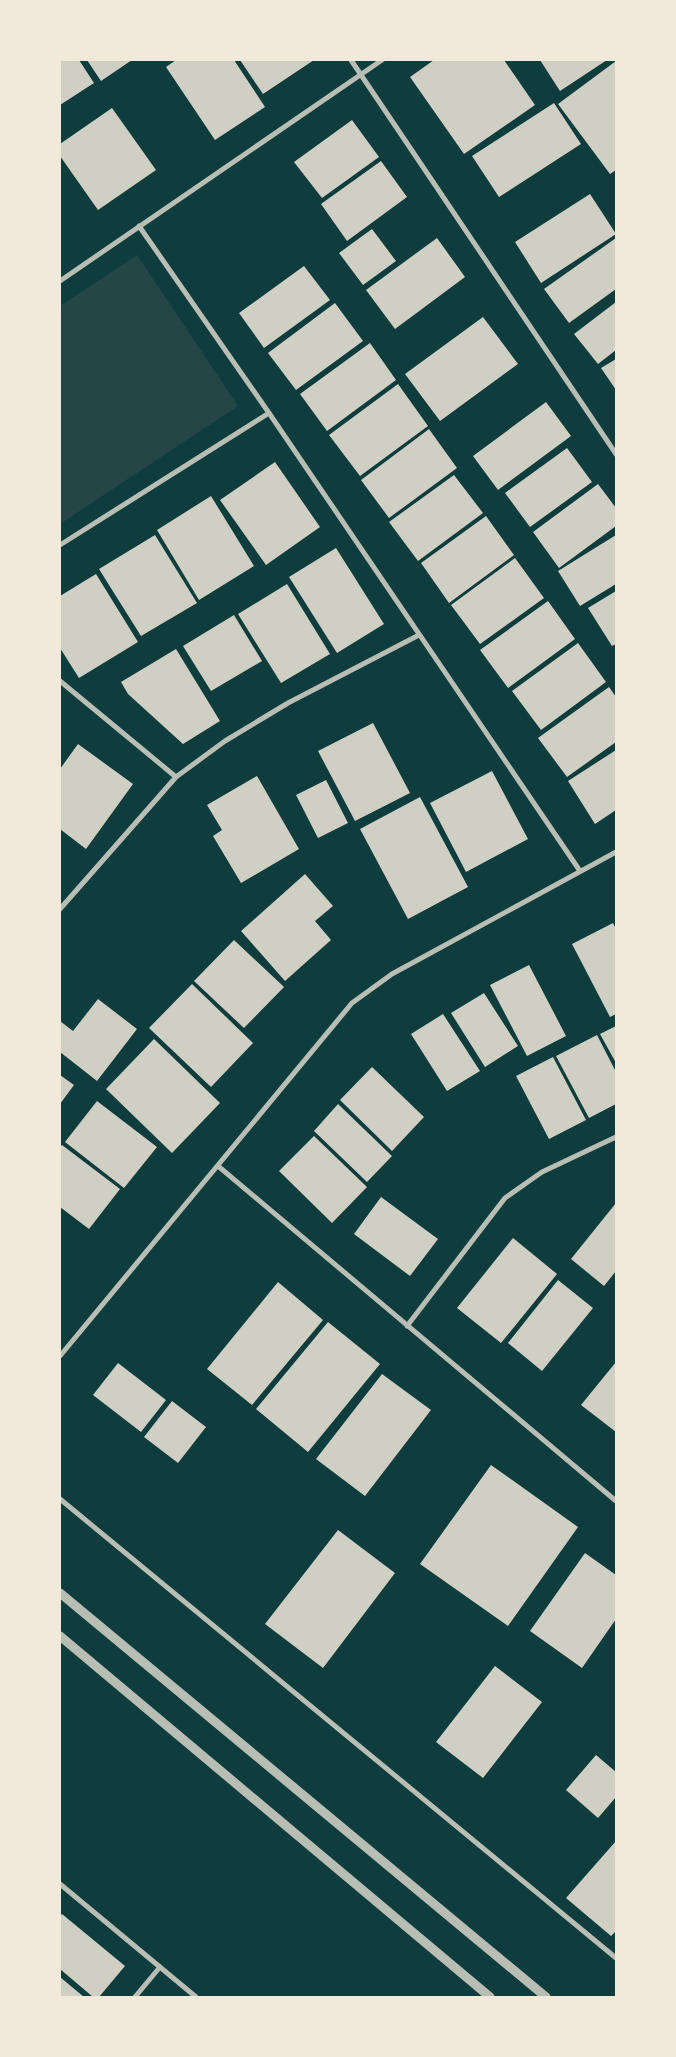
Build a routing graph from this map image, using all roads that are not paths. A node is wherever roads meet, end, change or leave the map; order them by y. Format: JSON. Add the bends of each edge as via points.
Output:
{"nodes":[{"id":1,"x":351,"y":60,"type":"edge"},
{"id":2,"x":382,"y":60,"type":"edge"},
{"id":3,"x":361,"y":74,"type":"junction"},
{"id":4,"x":140,"y":226,"type":"junction"},
{"id":5,"x":60,"y":281,"type":"edge"},
{"id":6,"x":269,"y":413,"type":"junction"},
{"id":7,"x":616,"y":454,"type":"edge"},
{"id":8,"x":60,"y":544,"type":"edge"},
{"id":9,"x":419,"y":635,"type":"junction"},
{"id":10,"x":60,"y":681,"type":"edge"},
{"id":11,"x":176,"y":777,"type":"junction"},
{"id":12,"x":616,"y":852,"type":"edge"},
{"id":13,"x":580,"y":871,"type":"junction"},
{"id":14,"x":60,"y":909,"type":"edge"},
{"id":15,"x":616,"y":1137,"type":"edge"},
{"id":16,"x":218,"y":1166,"type":"junction"},
{"id":17,"x":407,"y":1326,"type":"junction"},
{"id":18,"x":60,"y":1356,"type":"edge"},
{"id":19,"x":60,"y":1499,"type":"edge"},
{"id":20,"x":616,"y":1501,"type":"edge"},
{"id":21,"x":60,"y":1593,"type":"edge"},
{"id":22,"x":60,"y":1636,"type":"edge"},
{"id":23,"x":60,"y":1884,"type":"edge"},
{"id":24,"x":616,"y":1958,"type":"edge"},
{"id":25,"x":160,"y":1967,"type":"junction"},
{"id":26,"x":484,"y":1995,"type":"edge"},
{"id":27,"x":135,"y":1997,"type":"edge"},
{"id":28,"x":196,"y":1997,"type":"edge"},
{"id":29,"x":546,"y":1997,"type":"edge"}],
"edges":[{"from":1,"to":3,"type":"street"},
{"from":2,"to":3,"type":"street"},
{"from":3,"to":4,"type":"street"},
{"from":3,"to":7,"type":"street"},
{"from":4,"to":5,"type":"street"},
{"from":4,"to":6,"type":"street"},
{"from":6,"to":8,"type":"street"},
{"from":6,"to":9,"type":"street"},
{"from":9,"to":11,"type":"street","via":[[288,703],[225,741]]},
{"from":9,"to":13,"type":"street"},
{"from":10,"to":11,"type":"street"},
{"from":11,"to":14,"type":"street"},
{"from":12,"to":13,"type":"street"},
{"from":13,"to":16,"type":"street","via":[[392,974],[352,1003]]},
{"from":15,"to":17,"type":"street","via":[[542,1172],[506,1198]]},
{"from":16,"to":17,"type":"street"},
{"from":16,"to":18,"type":"street"},
{"from":17,"to":20,"type":"street"},
{"from":19,"to":24,"type":"street"},
{"from":21,"to":29,"type":"street"},
{"from":22,"to":26,"type":"street"},
{"from":23,"to":25,"type":"street"},
{"from":25,"to":27,"type":"street"},
{"from":25,"to":28,"type":"street"}]}
